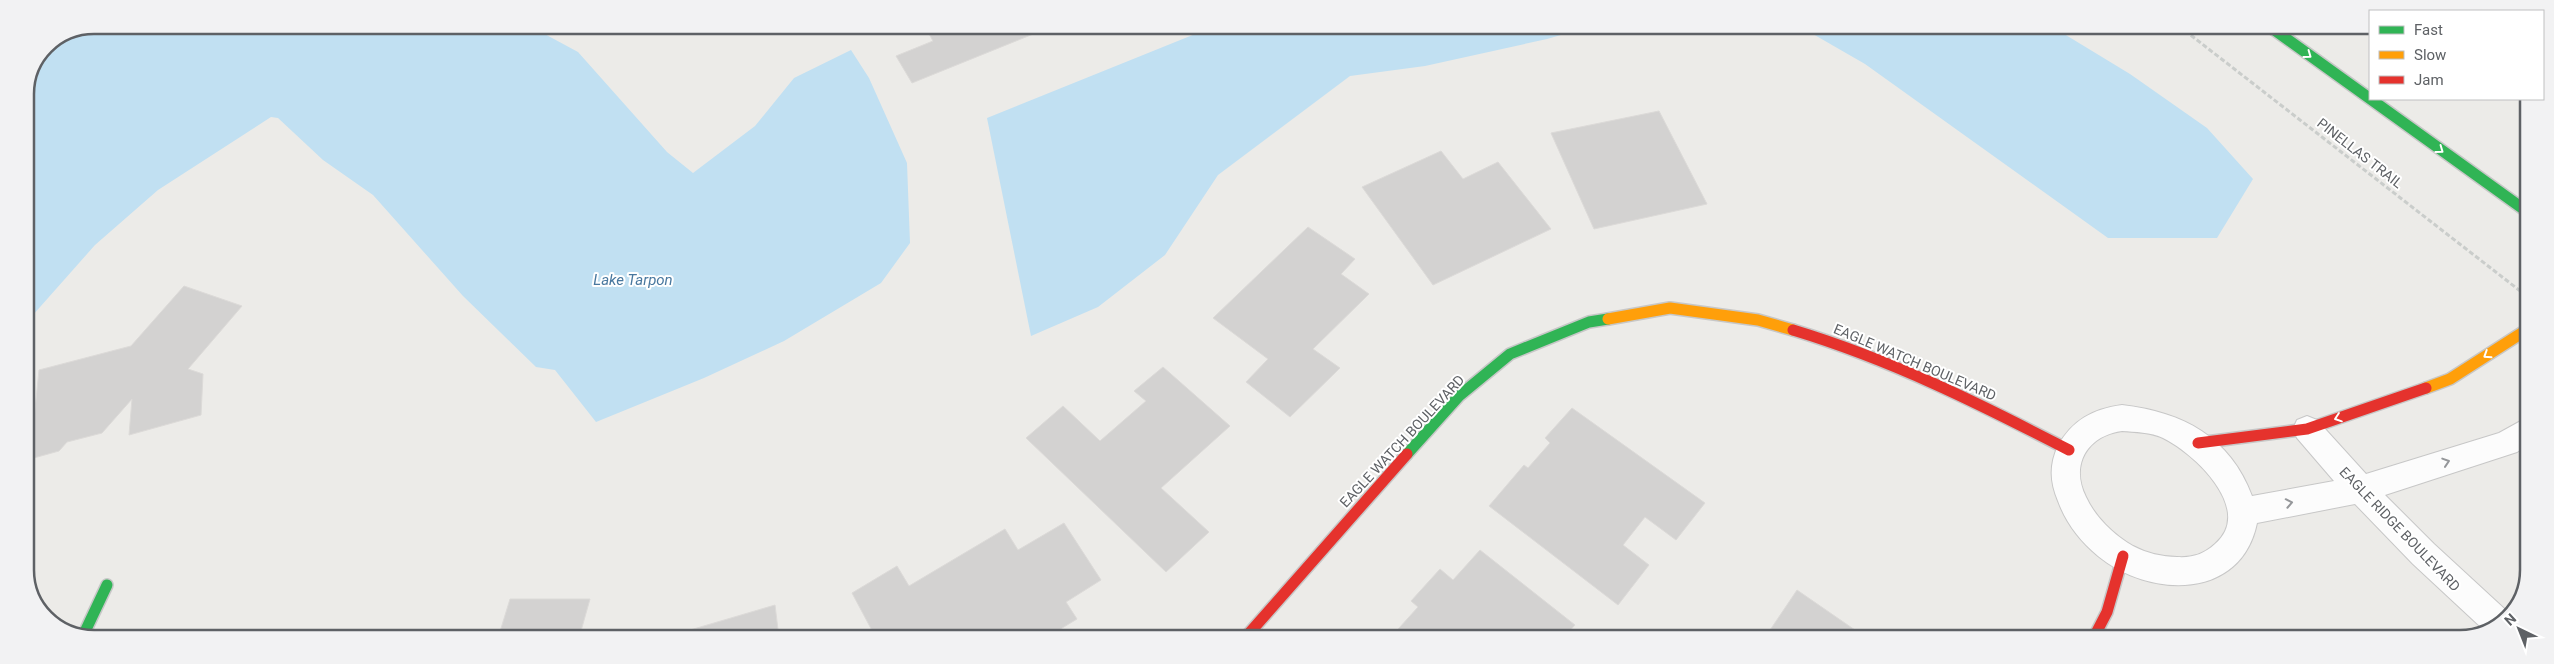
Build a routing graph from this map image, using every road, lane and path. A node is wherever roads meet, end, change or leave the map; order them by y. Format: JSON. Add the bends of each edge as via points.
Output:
{"nodes":[{"id":1,"x":2190,"y":34,"type":"edge"},
{"id":2,"x":2279,"y":34,"type":"edge"},
{"id":3,"x":2369,"y":99,"type":"edge"},
{"id":4,"x":2371,"y":100,"type":"edge"},
{"id":5,"x":2520,"y":207,"type":"edge"},
{"id":6,"x":2520,"y":291,"type":"edge"},
{"id":7,"x":2520,"y":333,"type":"edge"},
{"id":8,"x":2307,"y":428,"type":"junction"},
{"id":9,"x":2520,"y":435,"type":"edge"},
{"id":10,"x":2198,"y":443,"type":"junction"},
{"id":11,"x":2069,"y":450,"type":"junction"},
{"id":12,"x":2359,"y":490,"type":"junction"},
{"id":13,"x":2242,"y":512,"type":"junction"},
{"id":14,"x":2123,"y":556,"type":"junction"},
{"id":15,"x":107,"y":585,"type":"dead end"},
{"id":16,"x":2494,"y":619,"type":"edge"},
{"id":17,"x":86,"y":629,"type":"edge"},
{"id":18,"x":1252,"y":630,"type":"edge"},
{"id":19,"x":2098,"y":630,"type":"edge"}],
"edges":[{"from":1,"to":6,"type":"path","name":"PINELLAS TRAIL"},
{"from":2,"to":3,"type":"street","one_way":true},
{"from":4,"to":5,"type":"street","one_way":true},
{"from":7,"to":8,"type":"street","one_way":true,"via":[[2450,379]]},
{"from":8,"to":10,"type":"street"},
{"from":8,"to":12,"type":"street","name":"EAGLE RIDGE BOULEVARD"},
{"from":12,"to":9,"type":"street","one_way":true,"via":[[2507,443]]},
{"from":10,"to":11,"type":"street","via":[[2173,428],[2147,420],[2122,418],[2099,423],[2081,434]]},
{"from":10,"to":13,"type":"street","via":[[2219,463],[2235,487]]},
{"from":11,"to":14,"type":"street","via":[[2065,470],[2068,493],[2080,517],[2099,538]]},
{"from":11,"to":18,"type":"street","name":"EAGLE WATCH BOULEVARD","via":[[1973,400],[1852,348],[1758,320],[1670,308],[1589,322],[1510,354],[1459,396]]},
{"from":13,"to":12,"type":"street","one_way":true},
{"from":12,"to":16,"type":"street","name":"EAGLE RIDGE BOULEVARD","via":[[2450,581]]},
{"from":13,"to":14,"type":"street","via":[[2239,536],[2227,555],[2207,568],[2181,572],[2151,568]]},
{"from":14,"to":19,"type":"street","via":[[2107,612]]},
{"from":15,"to":17,"type":"street"}]}
